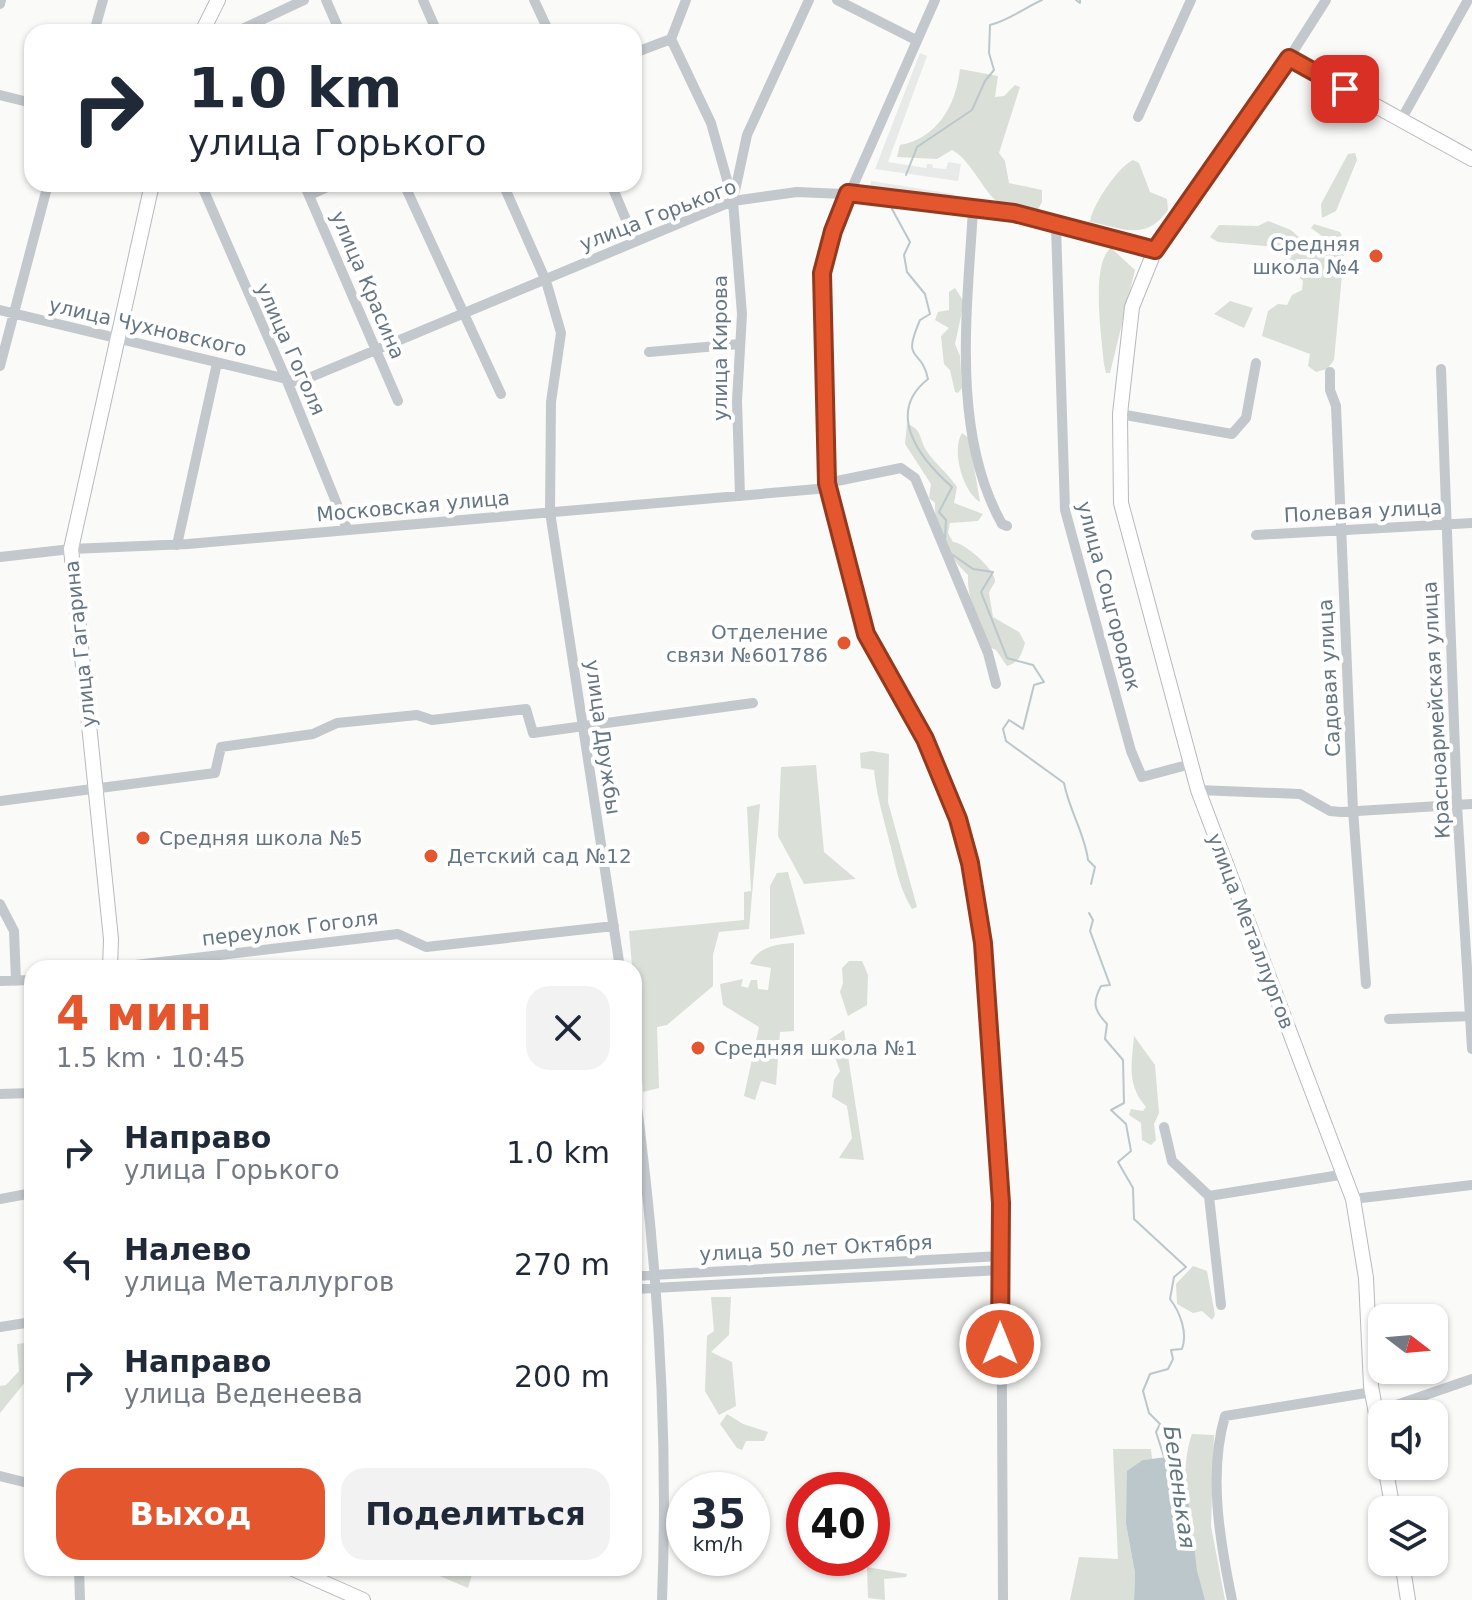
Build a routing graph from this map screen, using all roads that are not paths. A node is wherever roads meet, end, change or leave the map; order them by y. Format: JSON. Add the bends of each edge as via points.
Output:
{"nodes":[{"id":1,"x":103,"y":0,"type":"edge"},
{"id":2,"x":218,"y":0,"type":"edge"},
{"id":3,"x":304,"y":0,"type":"edge"},
{"id":4,"x":326,"y":0,"type":"edge"},
{"id":5,"x":423,"y":0,"type":"edge"},
{"id":6,"x":534,"y":0,"type":"edge"},
{"id":7,"x":686,"y":0,"type":"edge"},
{"id":8,"x":809,"y":0,"type":"edge"},
{"id":9,"x":837,"y":0,"type":"edge"},
{"id":10,"x":935,"y":0,"type":"edge"},
{"id":11,"x":1191,"y":0,"type":"edge"},
{"id":12,"x":1326,"y":0,"type":"edge"},
{"id":13,"x":1468,"y":0,"type":"edge"},
{"id":14,"x":96,"y":24,"type":"edge"},
{"id":15,"x":206,"y":24,"type":"edge"},
{"id":16,"x":253,"y":24,"type":"edge"},
{"id":17,"x":336,"y":24,"type":"edge"},
{"id":18,"x":434,"y":24,"type":"edge"},
{"id":19,"x":545,"y":24,"type":"edge"},
{"id":20,"x":671,"y":39,"type":"junction"},
{"id":21,"x":914,"y":39,"type":"junction"},
{"id":22,"x":642,"y":50,"type":"edge"},
{"id":23,"x":1289,"y":58,"type":"junction"},
{"id":24,"x":0,"y":95,"type":"edge"},
{"id":25,"x":24,"y":101,"type":"edge"},
{"id":26,"x":1138,"y":117,"type":"dead end"},
{"id":27,"x":1401,"y":120,"type":"junction"},
{"id":28,"x":1472,"y":159,"type":"edge"},
{"id":29,"x":46,"y":192,"type":"edge"},
{"id":30,"x":150,"y":192,"type":"edge"},
{"id":31,"x":204,"y":192,"type":"edge"},
{"id":32,"x":308,"y":192,"type":"edge"},
{"id":33,"x":317,"y":192,"type":"edge"},
{"id":34,"x":408,"y":192,"type":"edge"},
{"id":35,"x":507,"y":192,"type":"edge"},
{"id":36,"x":614,"y":192,"type":"edge"},
{"id":37,"x":848,"y":193,"type":"junction"},
{"id":38,"x":310,"y":195,"type":"junction"},
{"id":39,"x":733,"y":201,"type":"junction"},
{"id":40,"x":973,"y":210,"type":"junction"},
{"id":41,"x":1056,"y":226,"type":"junction"},
{"id":42,"x":635,"y":241,"type":"junction"},
{"id":43,"x":1155,"y":250,"type":"junction"},
{"id":44,"x":546,"y":281,"type":"junction"},
{"id":45,"x":0,"y":310,"type":"edge"},
{"id":46,"x":14,"y":313,"type":"junction"},
{"id":47,"x":461,"y":314,"type":"junction"},
{"id":48,"x":117,"y":341,"type":"junction"},
{"id":49,"x":740,"y":344,"type":"junction"},
{"id":50,"x":376,"y":350,"type":"junction"},
{"id":51,"x":649,"y":352,"type":"dead end"},
{"id":52,"x":217,"y":363,"type":"junction"},
{"id":53,"x":1256,"y":363,"type":"dead end"},
{"id":54,"x":0,"y":366,"type":"edge"},
{"id":55,"x":1441,"y":369,"type":"dead end"},
{"id":56,"x":1330,"y":372,"type":"dead end"},
{"id":57,"x":287,"y":381,"type":"junction"},
{"id":58,"x":501,"y":394,"type":"dead end"},
{"id":59,"x":398,"y":401,"type":"dead end"},
{"id":60,"x":1120,"y":414,"type":"junction"},
{"id":61,"x":828,"y":486,"type":"junction"},
{"id":62,"x":740,"y":496,"type":"junction"},
{"id":63,"x":550,"y":512,"type":"junction"},
{"id":64,"x":1472,"y":523,"type":"edge"},
{"id":65,"x":1446,"y":525,"type":"junction"},
{"id":66,"x":1007,"y":526,"type":"dead end"},
{"id":67,"x":347,"y":529,"type":"junction"},
{"id":68,"x":1340,"y":530,"type":"junction"},
{"id":69,"x":1256,"y":535,"type":"dead end"},
{"id":70,"x":177,"y":545,"type":"junction"},
{"id":71,"x":71,"y":549,"type":"junction"},
{"id":72,"x":0,"y":557,"type":"edge"},
{"id":73,"x":996,"y":684,"type":"dead end"},
{"id":74,"x":753,"y":703,"type":"dead end"},
{"id":75,"x":584,"y":727,"type":"junction"},
{"id":76,"x":1191,"y":764,"type":"junction"},
{"id":77,"x":95,"y":789,"type":"junction"},
{"id":78,"x":1198,"y":790,"type":"junction"},
{"id":79,"x":0,"y":801,"type":"edge"},
{"id":80,"x":1472,"y":804,"type":"edge"},
{"id":81,"x":1457,"y":805,"type":"junction"},
{"id":82,"x":1353,"y":810,"type":"junction"},
{"id":83,"x":0,"y":904,"type":"edge"},
{"id":84,"x":614,"y":926,"type":"junction"},
{"id":85,"x":110,"y":960,"type":"edge"},
{"id":86,"x":178,"y":960,"type":"edge"},
{"id":87,"x":619,"y":960,"type":"edge"},
{"id":88,"x":24,"y":980,"type":"edge"},
{"id":89,"x":0,"y":981,"type":"edge"},
{"id":90,"x":16,"y":981,"type":"junction"},
{"id":91,"x":1366,"y":984,"type":"dead end"},
{"id":92,"x":1471,"y":1016,"type":"edge"},
{"id":93,"x":1389,"y":1019,"type":"dead end"},
{"id":94,"x":1472,"y":1049,"type":"edge"},
{"id":95,"x":24,"y":1093,"type":"edge"},
{"id":96,"x":0,"y":1094,"type":"edge"},
{"id":97,"x":1164,"y":1127,"type":"dead end"},
{"id":98,"x":642,"y":1131,"type":"edge"},
{"id":99,"x":1346,"y":1174,"type":"junction"},
{"id":100,"x":1472,"y":1185,"type":"edge"},
{"id":101,"x":24,"y":1194,"type":"edge"},
{"id":102,"x":1209,"y":1196,"type":"junction"},
{"id":103,"x":0,"y":1199,"type":"edge"},
{"id":104,"x":1353,"y":1199,"type":"junction"},
{"id":105,"x":1001,"y":1256,"type":"junction"},
{"id":106,"x":1001,"y":1270,"type":"junction"},
{"id":107,"x":656,"y":1275,"type":"junction"},
{"id":108,"x":642,"y":1276,"type":"edge"},
{"id":109,"x":657,"y":1288,"type":"junction"},
{"id":110,"x":642,"y":1289,"type":"edge"},
{"id":111,"x":1221,"y":1305,"type":"dead end"},
{"id":112,"x":24,"y":1323,"type":"edge"},
{"id":113,"x":0,"y":1327,"type":"edge"},
{"id":114,"x":1472,"y":1379,"type":"edge"},
{"id":115,"x":1372,"y":1392,"type":"junction"},
{"id":116,"x":1374,"y":1400,"type":"edge"},
{"id":117,"x":1411,"y":1400,"type":"edge"},
{"id":118,"x":2,"y":1476,"type":"edge"},
{"id":119,"x":24,"y":1482,"type":"edge"},
{"id":120,"x":79,"y":1576,"type":"edge"},
{"id":121,"x":309,"y":1576,"type":"edge"},
{"id":122,"x":1404,"y":1576,"type":"edge"},
{"id":123,"x":80,"y":1600,"type":"edge"},
{"id":124,"x":363,"y":1600,"type":"edge"},
{"id":125,"x":662,"y":1600,"type":"edge"},
{"id":126,"x":1003,"y":1600,"type":"edge"},
{"id":127,"x":1232,"y":1600,"type":"edge"},
{"id":128,"x":1408,"y":1600,"type":"edge"}],
"edges":[{"from":1,"to":14,"type":"street"},
{"from":2,"to":15,"type":"main road"},
{"from":3,"to":16,"type":"street"},
{"from":4,"to":17,"type":"street"},
{"from":5,"to":18,"type":"street"},
{"from":6,"to":19,"type":"street"},
{"from":7,"to":20,"type":"street"},
{"from":8,"to":39,"type":"street","via":[[747,135]]},
{"from":9,"to":21,"type":"street"},
{"from":10,"to":21,"type":"street"},
{"from":11,"to":26,"type":"street"},
{"from":12,"to":23,"type":"street","name":"улица Металлургов"},
{"from":13,"to":27,"type":"street"},
{"from":20,"to":22,"type":"street"},
{"from":20,"to":39,"type":"street","via":[[711,123]]},
{"from":21,"to":37,"type":"street"},
{"from":23,"to":27,"type":"main road"},
{"from":23,"to":43,"type":"main road","name":"улица Металлургов"},
{"from":24,"to":25,"type":"street"},
{"from":27,"to":28,"type":"main road"},
{"from":29,"to":46,"type":"street"},
{"from":30,"to":48,"type":"main road","name":"улица Гагарина"},
{"from":31,"to":57,"type":"street","name":"улица Гоголя"},
{"from":32,"to":38,"type":"street","name":"улица Красина"},
{"from":33,"to":38,"type":"street"},
{"from":34,"to":47,"type":"street"},
{"from":35,"to":44,"type":"street","name":"улица Дружбы"},
{"from":36,"to":42,"type":"street"},
{"from":37,"to":39,"type":"street","name":"улица Горького","via":[[797,192]]},
{"from":37,"to":40,"type":"street","name":"улица Горького"},
{"from":37,"to":61,"type":"street","via":[[822,273]]},
{"from":38,"to":50,"type":"street","name":"улица Красина"},
{"from":39,"to":42,"type":"street","name":"улица Горького"},
{"from":39,"to":49,"type":"street","name":"улица Кирова"},
{"from":40,"to":41,"type":"street","name":"улица Горького","via":[[1014,213]]},
{"from":40,"to":66,"type":"street","via":[[968,382],[975,453],[985,493]]},
{"from":41,"to":43,"type":"street","name":"улица Горького"},
{"from":41,"to":76,"type":"street","name":"улица Соцгородок","via":[[1065,510],[1079,569],[1142,777]]},
{"from":42,"to":44,"type":"street","name":"улица Горького"},
{"from":43,"to":60,"type":"main road","name":"улица Металлургов","via":[[1129,318]]},
{"from":44,"to":47,"type":"street","name":"улица Горького"},
{"from":44,"to":63,"type":"street","name":"улица Дружбы","via":[[561,333],[551,402]]},
{"from":45,"to":46,"type":"street","name":"улица Чухновского"},
{"from":46,"to":48,"type":"street","name":"улица Чухновского"},
{"from":46,"to":54,"type":"street"},
{"from":47,"to":50,"type":"street","name":"улица Горького"},
{"from":47,"to":58,"type":"street"},
{"from":48,"to":52,"type":"street","name":"улица Чухновского"},
{"from":48,"to":71,"type":"main road","name":"улица Гагарина"},
{"from":49,"to":51,"type":"street"},
{"from":49,"to":62,"type":"street","name":"улица Кирова"},
{"from":50,"to":57,"type":"street","name":"улица Горького","via":[[299,382]]},
{"from":50,"to":59,"type":"street","name":"улица Красина"},
{"from":52,"to":57,"type":"street","name":"улица Чухновского"},
{"from":52,"to":70,"type":"street"},
{"from":53,"to":60,"type":"street","via":[[1246,418],[1232,434]]},
{"from":55,"to":65,"type":"street","name":"Красноармейская улица"},
{"from":56,"to":68,"type":"street","name":"Садовая улица"},
{"from":57,"to":67,"type":"street","name":"улица Гоголя"},
{"from":60,"to":76,"type":"main road","name":"улица Металлургов","via":[[1121,503]]},
{"from":61,"to":62,"type":"street","name":"Московская улица"},
{"from":61,"to":73,"type":"street","name":"Московская улица","via":[[903,468],[915,478]]},
{"from":61,"to":105,"type":"street","via":[[866,634],[925,739],[970,863],[983,943]]},
{"from":62,"to":63,"type":"street","name":"Московская улица"},
{"from":63,"to":67,"type":"street","name":"Московская улица"},
{"from":63,"to":75,"type":"street","name":"улица Дружбы"},
{"from":64,"to":65,"type":"street","name":"Полевая улица"},
{"from":65,"to":68,"type":"street","name":"Полевая улица"},
{"from":65,"to":81,"type":"street","name":"Красноармейская улица"},
{"from":67,"to":70,"type":"street","name":"Московская улица"},
{"from":68,"to":69,"type":"street","name":"Полевая улица"},
{"from":68,"to":82,"type":"street","name":"Садовая улица"},
{"from":70,"to":71,"type":"street","name":"Московская улица"},
{"from":71,"to":72,"type":"street","name":"Московская улица"},
{"from":71,"to":77,"type":"main road","name":"улица Гагарина"},
{"from":74,"to":75,"type":"street"},
{"from":75,"to":77,"type":"street","via":[[533,733],[526,709],[432,720],[417,715],[337,723],[313,734],[221,747],[215,773]]},
{"from":75,"to":84,"type":"street","name":"улица Дружбы"},
{"from":76,"to":78,"type":"main road","name":"улица Металлургов"},
{"from":77,"to":79,"type":"street"},
{"from":77,"to":85,"type":"main road","name":"улица Гагарина"},
{"from":78,"to":82,"type":"street","via":[[1300,794],[1330,811]]},
{"from":78,"to":99,"type":"main road","name":"улица Металлургов"},
{"from":80,"to":81,"type":"street"},
{"from":81,"to":82,"type":"street"},
{"from":81,"to":92,"type":"street","name":"Красноармейская улица"},
{"from":82,"to":91,"type":"street","name":"Садовая улица"},
{"from":83,"to":90,"type":"street","via":[[14,931]]},
{"from":84,"to":86,"type":"street","name":"переулок Гоголя","via":[[426,947],[398,934]]},
{"from":84,"to":87,"type":"street","name":"улица Дружбы"},
{"from":88,"to":90,"type":"street"},
{"from":89,"to":90,"type":"street"},
{"from":92,"to":93,"type":"street"},
{"from":92,"to":94,"type":"street","name":"Красноармейская улица"},
{"from":95,"to":96,"type":"street"},
{"from":97,"to":102,"type":"street","via":[[1172,1161]]},
{"from":98,"to":107,"type":"street"},
{"from":99,"to":102,"type":"street"},
{"from":99,"to":104,"type":"main road","name":"улица Металлургов"},
{"from":100,"to":104,"type":"street"},
{"from":101,"to":103,"type":"street"},
{"from":102,"to":111,"type":"street"},
{"from":104,"to":115,"type":"main road","name":"улица Металлургов","via":[[1366,1278]]},
{"from":105,"to":106,"type":"street"},
{"from":105,"to":107,"type":"street","name":"улица 50 лет Октября"},
{"from":106,"to":109,"type":"street","name":"улица 50 лет Октября"},
{"from":106,"to":126,"type":"street"},
{"from":107,"to":108,"type":"street","name":"улица 50 лет Октября"},
{"from":107,"to":109,"type":"street"},
{"from":109,"to":110,"type":"street","name":"улица 50 лет Октября"},
{"from":109,"to":125,"type":"street"},
{"from":112,"to":113,"type":"street"},
{"from":114,"to":117,"type":"street"},
{"from":115,"to":116,"type":"main road","name":"улица Металлургов"},
{"from":115,"to":127,"type":"street","via":[[1225,1416],[1220,1435],[1219,1537]]},
{"from":118,"to":119,"type":"street"},
{"from":120,"to":123,"type":"street"},
{"from":121,"to":124,"type":"main road"},
{"from":122,"to":128,"type":"main road"}]}
